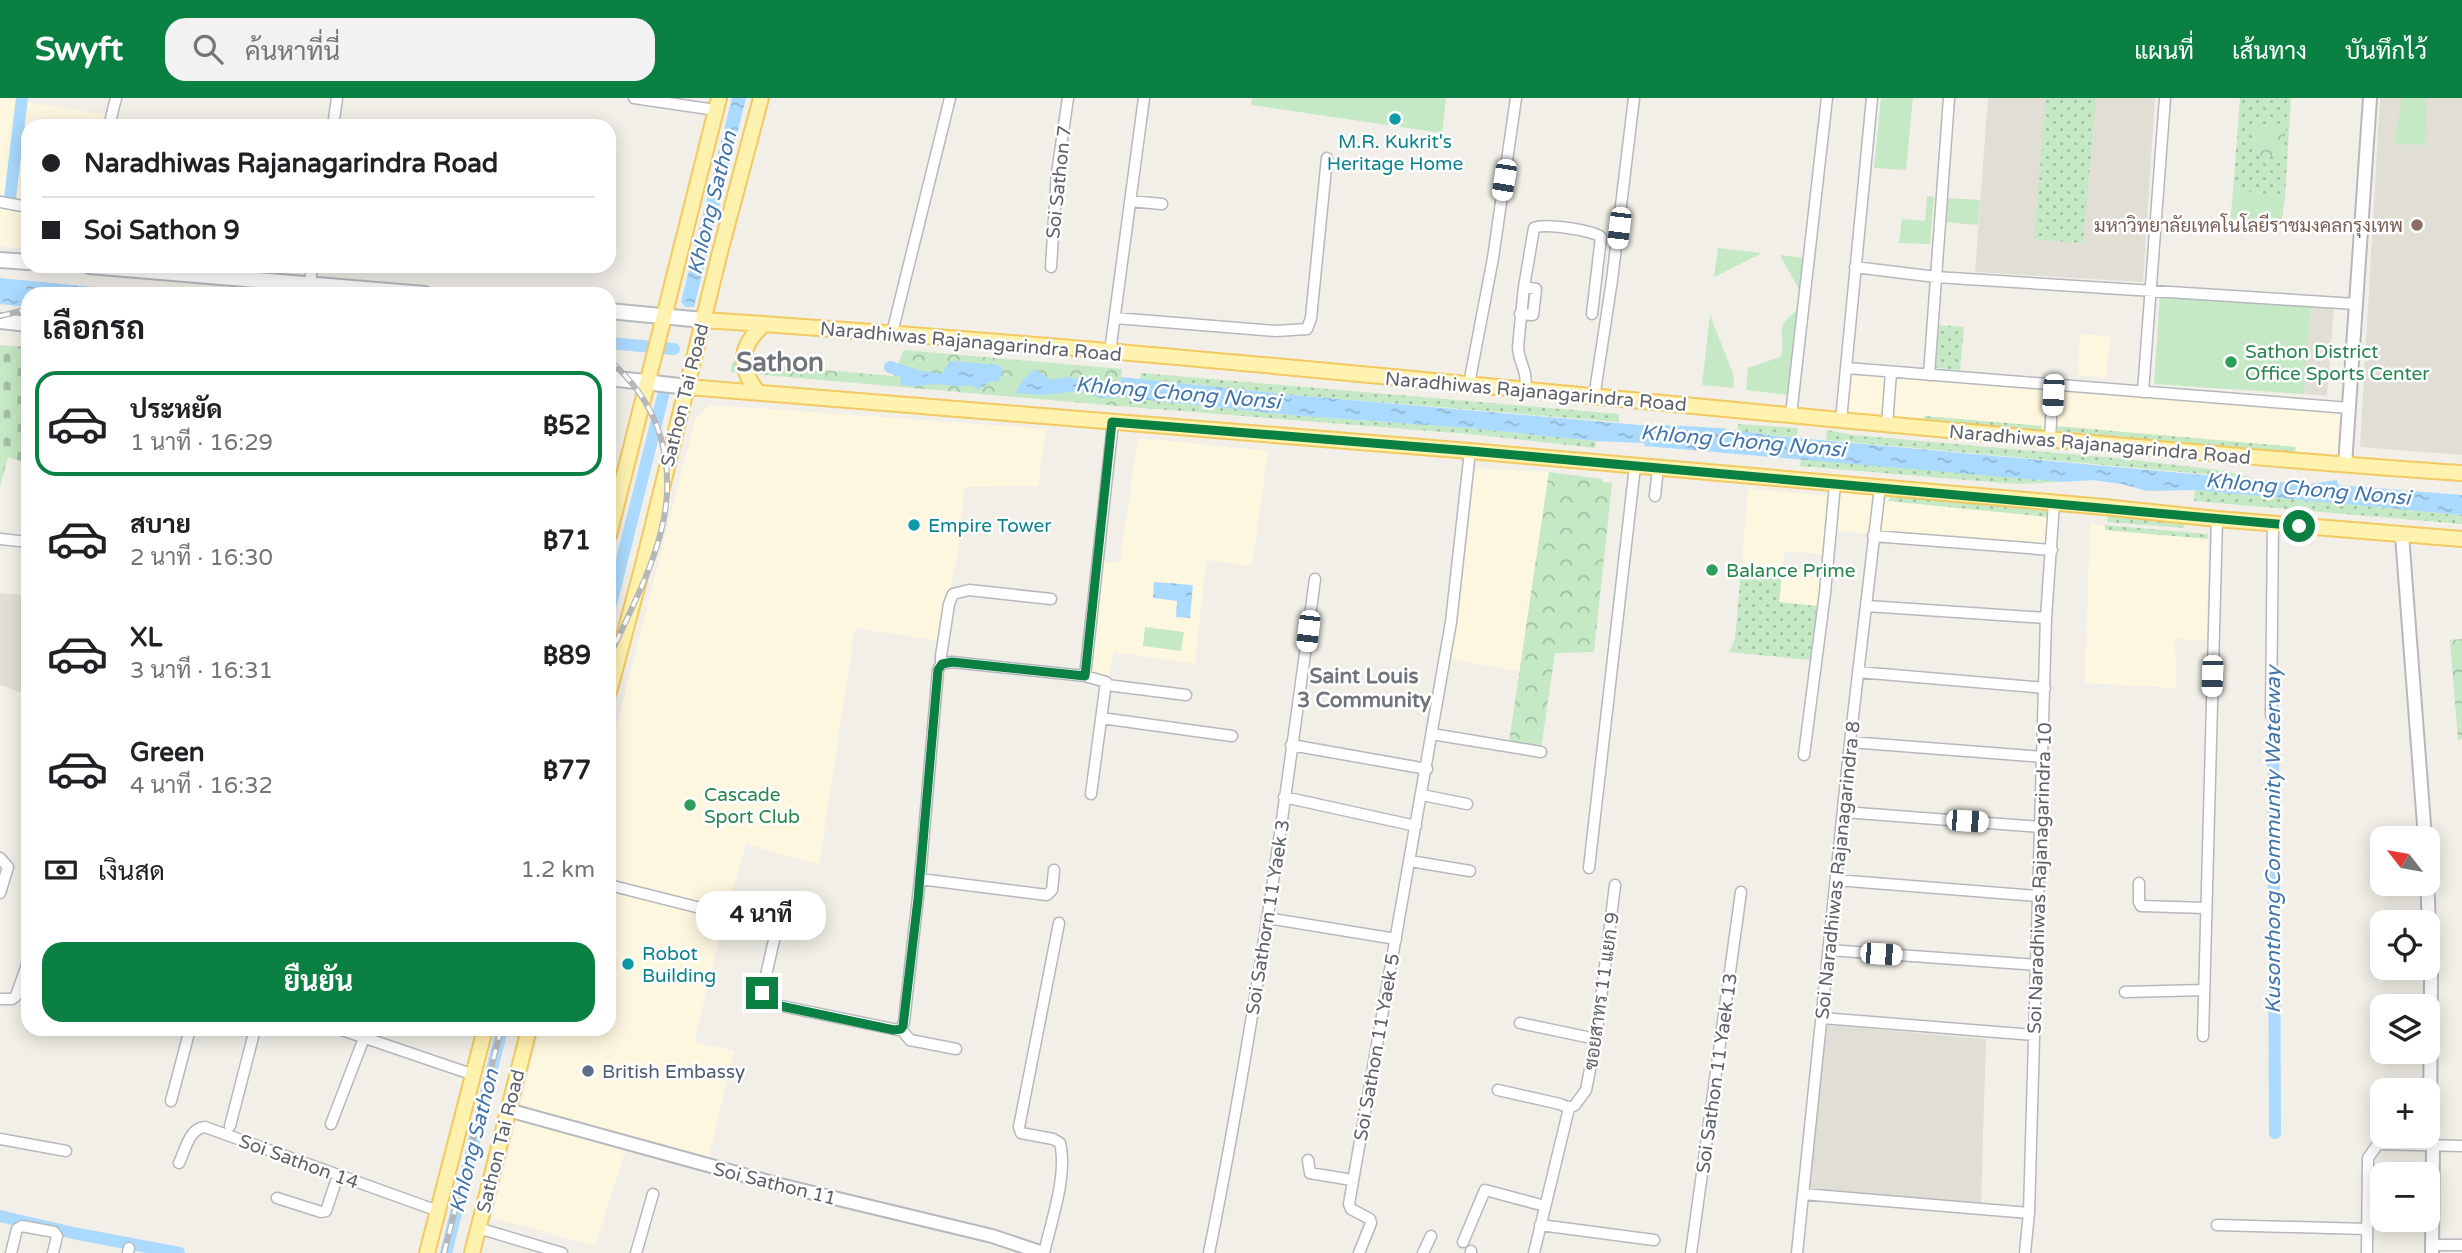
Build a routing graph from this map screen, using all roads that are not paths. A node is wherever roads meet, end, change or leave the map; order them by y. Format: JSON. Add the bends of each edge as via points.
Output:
{"nodes":[{"id":1,"x":116,"y":98,"type":"edge"},
{"id":2,"x":337,"y":98,"type":"edge"},
{"id":3,"x":634,"y":98,"type":"edge"},
{"id":4,"x":761,"y":98,"type":"edge"},
{"id":5,"x":950,"y":98,"type":"edge"},
{"id":6,"x":1068,"y":98,"type":"edge"},
{"id":7,"x":1144,"y":98,"type":"edge"},
{"id":8,"x":1516,"y":98,"type":"edge"},
{"id":9,"x":1634,"y":98,"type":"edge"},
{"id":10,"x":1827,"y":98,"type":"edge"},
{"id":11,"x":1872,"y":98,"type":"edge"},
{"id":12,"x":1949,"y":98,"type":"edge"},
{"id":13,"x":2165,"y":98,"type":"edge"},
{"id":14,"x":2370,"y":98,"type":"edge"},
{"id":15,"x":718,"y":104,"type":"edge"},
{"id":16,"x":111,"y":119,"type":"edge"},
{"id":17,"x":334,"y":119,"type":"edge"},
{"id":18,"x":1327,"y":158,"type":"dead end"},
{"id":19,"x":1130,"y":201,"type":"junction"},
{"id":20,"x":0,"y":202,"type":"edge"},
{"id":21,"x":1162,"y":204,"type":"dead end"},
{"id":22,"x":21,"y":206,"type":"edge"},
{"id":23,"x":0,"y":260,"type":"edge"},
{"id":24,"x":21,"y":262,"type":"edge"},
{"id":25,"x":1051,"y":267,"type":"dead end"},
{"id":26,"x":1855,"y":267,"type":"junction"},
{"id":27,"x":175,"y":273,"type":"edge"},
{"id":28,"x":311,"y":273,"type":"edge"},
{"id":29,"x":1936,"y":276,"type":"junction"},
{"id":30,"x":310,"y":284,"type":"junction"},
{"id":31,"x":344,"y":287,"type":"edge"},
{"id":32,"x":2151,"y":290,"type":"junction"},
{"id":33,"x":2356,"y":304,"type":"junction"},
{"id":34,"x":616,"y":312,"type":"edge"},
{"id":35,"x":1592,"y":314,"type":"dead end"},
{"id":36,"x":664,"y":316,"type":"junction"},
{"id":37,"x":1115,"y":317,"type":"junction"},
{"id":38,"x":703,"y":320,"type":"junction"},
{"id":39,"x":0,"y":321,"type":"edge"},
{"id":40,"x":21,"y":323,"type":"edge"},
{"id":41,"x":764,"y":324,"type":"junction"},
{"id":42,"x":892,"y":333,"type":"junction"},
{"id":43,"x":1110,"y":352,"type":"junction"},
{"id":44,"x":1847,"y":368,"type":"junction"},
{"id":45,"x":1891,"y":372,"type":"junction"},
{"id":46,"x":1928,"y":375,"type":"junction"},
{"id":47,"x":616,"y":379,"type":"edge"},
{"id":48,"x":647,"y":383,"type":"junction"},
{"id":49,"x":1469,"y":384,"type":"junction"},
{"id":50,"x":2053,"y":384,"type":"junction"},
{"id":51,"x":688,"y":387,"type":"junction"},
{"id":52,"x":1525,"y":390,"type":"junction"},
{"id":53,"x":757,"y":391,"type":"junction"},
{"id":54,"x":2143,"y":392,"type":"junction"},
{"id":55,"x":1594,"y":398,"type":"junction"},
{"id":56,"x":2349,"y":408,"type":"junction"},
{"id":57,"x":1791,"y":415,"type":"junction"},
{"id":58,"x":1841,"y":420,"type":"junction"},
{"id":59,"x":1112,"y":422,"type":"junction"},
{"id":60,"x":1887,"y":425,"type":"junction"},
{"id":61,"x":2050,"y":439,"type":"junction"},
{"id":62,"x":1470,"y":451,"type":"junction"},
{"id":63,"x":1634,"y":466,"type":"junction"},
{"id":64,"x":2345,"y":466,"type":"junction"},
{"id":65,"x":1658,"y":468,"type":"junction"},
{"id":66,"x":2462,"y":473,"type":"edge"},
{"id":67,"x":1835,"y":484,"type":"junction"},
{"id":68,"x":1880,"y":487,"type":"junction"},
{"id":69,"x":1655,"y":496,"type":"dead end"},
{"id":70,"x":2054,"y":503,"type":"junction"},
{"id":71,"x":616,"y":508,"type":"edge"},
{"id":72,"x":2217,"y":519,"type":"junction"},
{"id":73,"x":2273,"y":524,"type":"junction"},
{"id":74,"x":2402,"y":535,"type":"junction"},
{"id":75,"x":1874,"y":536,"type":"junction"},
{"id":76,"x":0,"y":539,"type":"edge"},
{"id":77,"x":2462,"y":539,"type":"edge"},
{"id":78,"x":21,"y":541,"type":"edge"},
{"id":79,"x":2052,"y":550,"type":"junction"},
{"id":80,"x":1315,"y":579,"type":"dead end"},
{"id":81,"x":1051,"y":599,"type":"dead end"},
{"id":82,"x":1867,"y":606,"type":"junction"},
{"id":83,"x":2046,"y":618,"type":"junction"},
{"id":84,"x":942,"y":664,"type":"junction"},
{"id":85,"x":616,"y":665,"type":"edge"},
{"id":86,"x":1858,"y":672,"type":"junction"},
{"id":87,"x":1085,"y":676,"type":"junction"},
{"id":88,"x":1107,"y":685,"type":"junction"},
{"id":89,"x":2045,"y":688,"type":"junction"},
{"id":90,"x":1186,"y":695,"type":"dead end"},
{"id":91,"x":2271,"y":715,"type":"dead end"},
{"id":92,"x":1101,"y":718,"type":"junction"},
{"id":93,"x":1432,"y":734,"type":"junction"},
{"id":94,"x":1232,"y":736,"type":"dead end"},
{"id":95,"x":1850,"y":742,"type":"junction"},
{"id":96,"x":1292,"y":746,"type":"junction"},
{"id":97,"x":1541,"y":752,"type":"dead end"},
{"id":98,"x":1804,"y":755,"type":"dead end"},
{"id":99,"x":2043,"y":757,"type":"junction"},
{"id":100,"x":1427,"y":769,"type":"junction"},
{"id":101,"x":1091,"y":794,"type":"dead end"},
{"id":102,"x":1422,"y":795,"type":"junction"},
{"id":103,"x":1284,"y":797,"type":"junction"},
{"id":104,"x":1467,"y":804,"type":"dead end"},
{"id":105,"x":1843,"y":812,"type":"junction"},
{"id":106,"x":1416,"y":826,"type":"junction"},
{"id":107,"x":2424,"y":826,"type":"edge"},
{"id":108,"x":2040,"y":827,"type":"junction"},
{"id":109,"x":0,"y":858,"type":"edge"},
{"id":110,"x":1410,"y":861,"type":"junction"},
{"id":111,"x":1590,"y":868,"type":"dead end"},
{"id":112,"x":1054,"y":870,"type":"dead end"},
{"id":113,"x":1470,"y":871,"type":"dead end"},
{"id":114,"x":920,"y":879,"type":"junction"},
{"id":115,"x":1836,"y":880,"type":"junction"},
{"id":116,"x":2139,"y":883,"type":"dead end"},
{"id":117,"x":1615,"y":885,"type":"dead end"},
{"id":118,"x":616,"y":887,"type":"edge"},
{"id":119,"x":1741,"y":892,"type":"dead end"},
{"id":120,"x":0,"y":893,"type":"edge"},
{"id":121,"x":2038,"y":896,"type":"junction"},
{"id":122,"x":2428,"y":896,"type":"edge"},
{"id":123,"x":2206,"y":908,"type":"junction"},
{"id":124,"x":1267,"y":918,"type":"junction"},
{"id":125,"x":1059,"y":923,"type":"dead end"},
{"id":126,"x":1396,"y":939,"type":"junction"},
{"id":127,"x":1829,"y":950,"type":"junction"},
{"id":128,"x":2037,"y":965,"type":"junction"},
{"id":129,"x":21,"y":982,"type":"edge"},
{"id":130,"x":2204,"y":990,"type":"junction"},
{"id":131,"x":2125,"y":992,"type":"dead end"},
{"id":132,"x":0,"y":999,"type":"edge"},
{"id":133,"x":1822,"y":1018,"type":"junction"},
{"id":134,"x":1520,"y":1023,"type":"dead end"},
{"id":135,"x":901,"y":1029,"type":"junction"},
{"id":136,"x":2034,"y":1035,"type":"junction"},
{"id":137,"x":188,"y":1036,"type":"edge"},
{"id":138,"x":253,"y":1036,"type":"edge"},
{"id":139,"x":358,"y":1036,"type":"edge"},
{"id":140,"x":483,"y":1036,"type":"edge"},
{"id":141,"x":527,"y":1036,"type":"edge"},
{"id":142,"x":2203,"y":1036,"type":"dead end"},
{"id":143,"x":364,"y":1038,"type":"junction"},
{"id":144,"x":1596,"y":1039,"type":"junction"},
{"id":145,"x":956,"y":1049,"type":"dead end"},
{"id":146,"x":474,"y":1075,"type":"junction"},
{"id":147,"x":2430,"y":1078,"type":"edge"},
{"id":148,"x":1498,"y":1090,"type":"dead end"},
{"id":149,"x":171,"y":1101,"type":"dead end"},
{"id":150,"x":1569,"y":1108,"type":"junction"},
{"id":151,"x":508,"y":1110,"type":"junction"},
{"id":152,"x":331,"y":1124,"type":"dead end"},
{"id":153,"x":230,"y":1126,"type":"dead end"},
{"id":154,"x":0,"y":1139,"type":"edge"},
{"id":155,"x":2440,"y":1146,"type":"edge"},
{"id":156,"x":2462,"y":1146,"type":"edge"},
{"id":157,"x":2374,"y":1148,"type":"edge"},
{"id":158,"x":2433,"y":1148,"type":"edge"},
{"id":159,"x":66,"y":1151,"type":"dead end"},
{"id":160,"x":1308,"y":1160,"type":"dead end"},
{"id":161,"x":179,"y":1163,"type":"dead end"},
{"id":162,"x":338,"y":1175,"type":"junction"},
{"id":163,"x":1352,"y":1180,"type":"junction"},
{"id":164,"x":653,"y":1194,"type":"dead end"},
{"id":165,"x":1803,"y":1194,"type":"junction"},
{"id":166,"x":277,"y":1198,"type":"dead end"},
{"id":167,"x":1545,"y":1206,"type":"junction"},
{"id":168,"x":438,"y":1211,"type":"junction"},
{"id":169,"x":2029,"y":1213,"type":"junction"},
{"id":170,"x":1540,"y":1225,"type":"junction"},
{"id":171,"x":2217,"y":1225,"type":"dead end"},
{"id":172,"x":478,"y":1228,"type":"junction"},
{"id":173,"x":2367,"y":1229,"type":"junction"},
{"id":174,"x":1431,"y":1236,"type":"dead end"},
{"id":175,"x":1654,"y":1240,"type":"dead end"},
{"id":176,"x":1463,"y":1242,"type":"dead end"},
{"id":177,"x":2462,"y":1245,"type":"edge"},
{"id":178,"x":2432,"y":1249,"type":"edge"},
{"id":179,"x":11,"y":1253,"type":"edge"},
{"id":180,"x":53,"y":1253,"type":"edge"},
{"id":181,"x":427,"y":1253,"type":"edge"},
{"id":182,"x":472,"y":1253,"type":"edge"},
{"id":183,"x":562,"y":1253,"type":"edge"},
{"id":184,"x":636,"y":1253,"type":"edge"},
{"id":185,"x":1044,"y":1253,"type":"edge"},
{"id":186,"x":1209,"y":1253,"type":"edge"},
{"id":187,"x":1359,"y":1253,"type":"edge"},
{"id":188,"x":1423,"y":1253,"type":"edge"},
{"id":189,"x":1534,"y":1253,"type":"edge"},
{"id":190,"x":1691,"y":1253,"type":"edge"},
{"id":191,"x":1797,"y":1253,"type":"edge"},
{"id":192,"x":2025,"y":1253,"type":"edge"},
{"id":193,"x":2367,"y":1253,"type":"edge"}],
"edges":[{"from":1,"to":16,"type":"street"},
{"from":2,"to":17,"type":"street"},
{"from":3,"to":15,"type":"street"},
{"from":4,"to":38,"type":"main road","name":"Sathon Tai Road"},
{"from":5,"to":42,"type":"street"},
{"from":6,"to":25,"type":"street","name":"Soi Sathon 7","via":[[1056,173]]},
{"from":7,"to":19,"type":"street"},
{"from":8,"to":49,"type":"street"},
{"from":9,"to":55,"type":"street"},
{"from":10,"to":57,"type":"street"},
{"from":11,"to":26,"type":"street"},
{"from":12,"to":29,"type":"street"},
{"from":13,"to":32,"type":"street"},
{"from":14,"to":33,"type":"street"},
{"from":15,"to":36,"type":"main road"},
{"from":18,"to":37,"type":"street","via":[[1307,329],[1276,331]]},
{"from":19,"to":21,"type":"street"},
{"from":19,"to":37,"type":"street"},
{"from":20,"to":22,"type":"street"},
{"from":23,"to":24,"type":"main road"},
{"from":26,"to":29,"type":"street"},
{"from":26,"to":44,"type":"street"},
{"from":27,"to":30,"type":"main road"},
{"from":28,"to":30,"type":"street"},
{"from":29,"to":32,"type":"street"},
{"from":29,"to":46,"type":"street"},
{"from":30,"to":31,"type":"main road"},
{"from":32,"to":33,"type":"street"},
{"from":32,"to":54,"type":"street"},
{"from":33,"to":56,"type":"street"},
{"from":34,"to":36,"type":"main road","name":"Naradhiwas Rajanagarindra Road"},
{"from":35,"to":52,"type":"street","via":[[1601,237],[1534,228],[1518,346],[1527,375]]},
{"from":36,"to":38,"type":"main road","name":"Naradhiwas Rajanagarindra Road"},
{"from":36,"to":48,"type":"main road"},
{"from":37,"to":43,"type":"street"},
{"from":38,"to":41,"type":"main road","name":"Naradhiwas Rajanagarindra Road"},
{"from":38,"to":51,"type":"main road","name":"Sathon Tai Road"},
{"from":39,"to":40,"type":"main road"},
{"from":41,"to":42,"type":"main road","name":"Naradhiwas Rajanagarindra Road"},
{"from":41,"to":53,"type":"main road","via":[[751,336],[743,359],[747,378]]},
{"from":42,"to":43,"type":"main road","name":"Naradhiwas Rajanagarindra Road"},
{"from":43,"to":49,"type":"main road","name":"Naradhiwas Rajanagarindra Road"},
{"from":44,"to":45,"type":"street"},
{"from":44,"to":58,"type":"street"},
{"from":45,"to":46,"type":"street"},
{"from":45,"to":60,"type":"street"},
{"from":46,"to":50,"type":"street"},
{"from":47,"to":48,"type":"main road"},
{"from":48,"to":51,"type":"main road"},
{"from":48,"to":71,"type":"main road"},
{"from":49,"to":52,"type":"main road","name":"Naradhiwas Rajanagarindra Road"},
{"from":50,"to":54,"type":"street"},
{"from":50,"to":61,"type":"street"},
{"from":51,"to":53,"type":"main road"},
{"from":51,"to":85,"type":"main road","name":"Sathon Tai Road"},
{"from":52,"to":55,"type":"main road","name":"Naradhiwas Rajanagarindra Road"},
{"from":53,"to":59,"type":"main road"},
{"from":54,"to":56,"type":"street"},
{"from":55,"to":57,"type":"main road","name":"Naradhiwas Rajanagarindra Road"},
{"from":56,"to":64,"type":"street"},
{"from":57,"to":58,"type":"main road","name":"Naradhiwas Rajanagarindra Road"},
{"from":58,"to":60,"type":"main road","name":"Naradhiwas Rajanagarindra Road"},
{"from":59,"to":62,"type":"main road"},
{"from":59,"to":87,"type":"street"},
{"from":60,"to":61,"type":"main road","name":"Naradhiwas Rajanagarindra Road"},
{"from":61,"to":64,"type":"main road","name":"Naradhiwas Rajanagarindra Road"},
{"from":62,"to":63,"type":"main road"},
{"from":62,"to":93,"type":"street","name":"Soi Sathon 11 Yaek 5","via":[[1455,598]]},
{"from":63,"to":65,"type":"main road"},
{"from":63,"to":111,"type":"street"},
{"from":64,"to":66,"type":"main road","name":"Naradhiwas Rajanagarindra Road"},
{"from":65,"to":67,"type":"main road"},
{"from":65,"to":69,"type":"street"},
{"from":67,"to":68,"type":"main road"},
{"from":67,"to":98,"type":"street"},
{"from":68,"to":70,"type":"main road"},
{"from":68,"to":75,"type":"street","name":"Soi Naradhiwas Rajanagarindra 8"},
{"from":70,"to":72,"type":"main road"},
{"from":70,"to":79,"type":"street","name":"Soi Naradhiwas Rajanagarindra 10"},
{"from":72,"to":73,"type":"main road"},
{"from":72,"to":123,"type":"street"},
{"from":73,"to":74,"type":"main road"},
{"from":73,"to":91,"type":"street"},
{"from":74,"to":77,"type":"main road"},
{"from":74,"to":107,"type":"street"},
{"from":75,"to":79,"type":"street"},
{"from":75,"to":82,"type":"street","name":"Soi Naradhiwas Rajanagarindra 8"},
{"from":76,"to":78,"type":"street"},
{"from":79,"to":83,"type":"street","name":"Soi Naradhiwas Rajanagarindra 10"},
{"from":80,"to":96,"type":"street","name":"Soi Sathorn 11 Yaek 3"},
{"from":81,"to":84,"type":"street","via":[[969,590],[953,594]]},
{"from":82,"to":83,"type":"street"},
{"from":82,"to":86,"type":"street","name":"Soi Naradhiwas Rajanagarindra 8"},
{"from":83,"to":89,"type":"street","name":"Soi Naradhiwas Rajanagarindra 10"},
{"from":84,"to":87,"type":"street"},
{"from":84,"to":114,"type":"street"},
{"from":86,"to":89,"type":"street"},
{"from":86,"to":95,"type":"street","name":"Soi Naradhiwas Rajanagarindra 8"},
{"from":87,"to":88,"type":"street"},
{"from":88,"to":90,"type":"street"},
{"from":88,"to":92,"type":"street"},
{"from":89,"to":99,"type":"street","name":"Soi Naradhiwas Rajanagarindra 10"},
{"from":92,"to":94,"type":"street"},
{"from":92,"to":101,"type":"street"},
{"from":93,"to":97,"type":"street"},
{"from":93,"to":100,"type":"street","name":"Soi Sathon 11 Yaek 5"},
{"from":95,"to":99,"type":"street"},
{"from":95,"to":105,"type":"street","name":"Soi Naradhiwas Rajanagarindra 8"},
{"from":96,"to":100,"type":"street"},
{"from":96,"to":103,"type":"street","name":"Soi Sathorn 11 Yaek 3"},
{"from":99,"to":108,"type":"street","name":"Soi Naradhiwas Rajanagarindra 10"},
{"from":100,"to":102,"type":"street","name":"Soi Sathon 11 Yaek 5"},
{"from":102,"to":104,"type":"street"},
{"from":102,"to":106,"type":"street","name":"Soi Sathon 11 Yaek 5"},
{"from":103,"to":106,"type":"street"},
{"from":103,"to":124,"type":"street","name":"Soi Sathorn 11 Yaek 3"},
{"from":105,"to":108,"type":"street"},
{"from":105,"to":115,"type":"street","name":"Soi Naradhiwas Rajanagarindra 8"},
{"from":106,"to":110,"type":"street","name":"Soi Sathon 11 Yaek 5"},
{"from":108,"to":121,"type":"street","name":"Soi Naradhiwas Rajanagarindra 10"},
{"from":109,"to":120,"type":"street","via":[[8,867]]},
{"from":110,"to":113,"type":"street"},
{"from":110,"to":126,"type":"street","name":"Soi Sathon 11 Yaek 5"},
{"from":112,"to":114,"type":"street","via":[[1047,895]]},
{"from":114,"to":135,"type":"street"},
{"from":115,"to":121,"type":"street"},
{"from":115,"to":127,"type":"street","name":"Soi Naradhiwas Rajanagarindra 8"},
{"from":116,"to":123,"type":"street","via":[[2141,906]]},
{"from":117,"to":144,"type":"street","name":"ซอยสาทร 11 แยก 9"},
{"from":118,"to":135,"type":"street","via":[[768,925],[774,940],[762,993],[767,1003]]},
{"from":119,"to":190,"type":"street","name":"Soi Sathon 11 Yaek 13"},
{"from":121,"to":128,"type":"street","name":"Soi Naradhiwas Rajanagarindra 10"},
{"from":122,"to":147,"type":"street"},
{"from":123,"to":130,"type":"street"},
{"from":124,"to":126,"type":"street"},
{"from":124,"to":186,"type":"street","name":"Soi Sathorn 11 Yaek 3"},
{"from":125,"to":185,"type":"street","via":[[1019,1127],[1021,1133],[1053,1139],[1062,1151]]},
{"from":126,"to":163,"type":"street","name":"Soi Sathon 11 Yaek 5"},
{"from":127,"to":128,"type":"street"},
{"from":127,"to":133,"type":"street","name":"Soi Naradhiwas Rajanagarindra 8"},
{"from":128,"to":136,"type":"street","name":"Soi Naradhiwas Rajanagarindra 10"},
{"from":129,"to":132,"type":"street","via":[[16,996]]},
{"from":130,"to":131,"type":"street"},
{"from":130,"to":142,"type":"street"},
{"from":133,"to":136,"type":"street"},
{"from":133,"to":165,"type":"street","name":"Soi Naradhiwas Rajanagarindra 8"},
{"from":134,"to":144,"type":"street"},
{"from":135,"to":145,"type":"street","via":[[910,1040]]},
{"from":136,"to":169,"type":"street","name":"Soi Naradhiwas Rajanagarindra 10"},
{"from":137,"to":149,"type":"street"},
{"from":138,"to":153,"type":"street"},
{"from":139,"to":143,"type":"street"},
{"from":140,"to":146,"type":"main road"},
{"from":141,"to":151,"type":"main road","name":"Sathon Tai Road"},
{"from":143,"to":146,"type":"street"},
{"from":143,"to":152,"type":"street"},
{"from":144,"to":150,"type":"street","name":"ซอยสาทร 11 แยก 9","via":[[1586,1090]]},
{"from":146,"to":168,"type":"main road"},
{"from":148,"to":150,"type":"street"},
{"from":150,"to":167,"type":"street","name":"ซอยสาทร 11 แยก 9"},
{"from":151,"to":172,"type":"main road","name":"Sathon Tai Road"},
{"from":151,"to":185,"type":"street","name":"Soi Sathon 11"},
{"from":154,"to":159,"type":"street"},
{"from":155,"to":156,"type":"street"},
{"from":157,"to":173,"type":"street","via":[[2368,1158]]},
{"from":158,"to":178,"type":"street"},
{"from":160,"to":163,"type":"street","via":[[1310,1172]]},
{"from":161,"to":162,"type":"street","name":"Soi Sathon 14","via":[[193,1132],[205,1127]]},
{"from":162,"to":166,"type":"street","via":[[326,1211]]},
{"from":162,"to":168,"type":"street","name":"Soi Sathon 14"},
{"from":163,"to":187,"type":"street","name":"Soi Sathon 11 Yaek 5","via":[[1349,1207],[1369,1217],[1371,1223]]},
{"from":164,"to":184,"type":"street"},
{"from":165,"to":169,"type":"street"},
{"from":165,"to":191,"type":"street","name":"Soi Naradhiwas Rajanagarindra 8"},
{"from":167,"to":170,"type":"street","name":"ซอยสาทร 11 แยก 9"},
{"from":167,"to":176,"type":"street","via":[[1485,1190]]},
{"from":168,"to":181,"type":"main road"},
{"from":169,"to":192,"type":"street","name":"Soi Naradhiwas Rajanagarindra 10"},
{"from":170,"to":175,"type":"street"},
{"from":170,"to":189,"type":"street","name":"ซอยสาทร 11 แยก 9"},
{"from":171,"to":173,"type":"street"},
{"from":172,"to":182,"type":"main road","name":"Sathon Tai Road"},
{"from":172,"to":183,"type":"street"},
{"from":173,"to":193,"type":"street"},
{"from":174,"to":188,"type":"street"},
{"from":177,"to":178,"type":"street"},
{"from":179,"to":180,"type":"street","via":[[22,1226],[54,1233]]}]}
